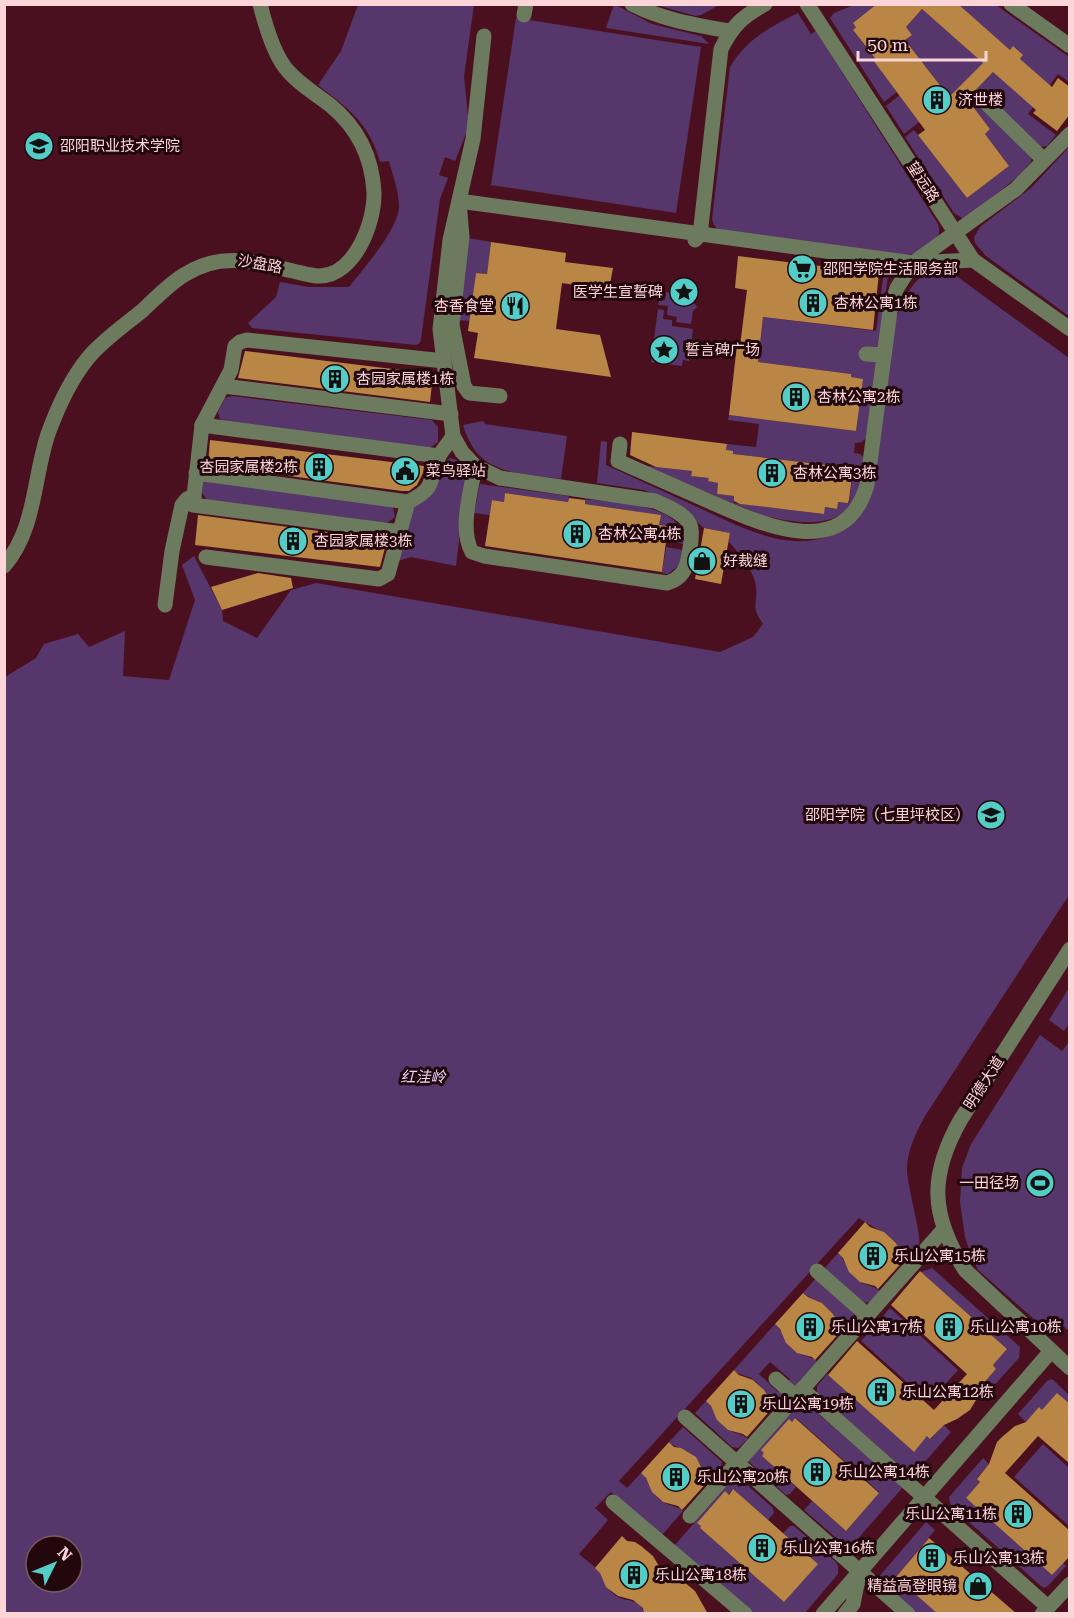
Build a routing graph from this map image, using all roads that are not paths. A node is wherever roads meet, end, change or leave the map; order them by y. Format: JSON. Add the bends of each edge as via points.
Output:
{"nodes":[{"id":1,"x":260,"y":4,"type":"edge"},
{"id":2,"x":632,"y":4,"type":"edge"},
{"id":3,"x":765,"y":4,"type":"edge"},
{"id":4,"x":807,"y":4,"type":"edge"},
{"id":5,"x":1011,"y":4,"type":"edge"},
{"id":6,"x":730,"y":31,"type":"junction"},
{"id":7,"x":484,"y":36,"type":"dead end"},
{"id":8,"x":1070,"y":46,"type":"edge"},
{"id":9,"x":985,"y":102,"type":"dead end"},
{"id":10,"x":1070,"y":134,"type":"edge"},
{"id":11,"x":1044,"y":160,"type":"junction"},
{"id":12,"x":459,"y":201,"type":"junction"},
{"id":13,"x":956,"y":233,"type":"junction"},
{"id":14,"x":697,"y":237,"type":"junction"},
{"id":15,"x":973,"y":260,"type":"junction"},
{"id":16,"x":913,"y":263,"type":"junction"},
{"id":17,"x":1070,"y":329,"type":"edge"},
{"id":18,"x":866,"y":354,"type":"dead end"},
{"id":19,"x":884,"y":356,"type":"junction"},
{"id":20,"x":444,"y":361,"type":"junction"},
{"id":21,"x":223,"y":386,"type":"junction"},
{"id":22,"x":500,"y":396,"type":"dead end"},
{"id":23,"x":451,"y":414,"type":"junction"},
{"id":24,"x":202,"y":425,"type":"junction"},
{"id":25,"x":453,"y":436,"type":"junction"},
{"id":26,"x":620,"y":444,"type":"dead end"},
{"id":27,"x":439,"y":456,"type":"junction"},
{"id":28,"x":475,"y":466,"type":"junction"},
{"id":29,"x":196,"y":473,"type":"junction"},
{"id":30,"x":194,"y":496,"type":"junction"},
{"id":31,"x":408,"y":502,"type":"junction"},
{"id":32,"x":400,"y":532,"type":"junction"},
{"id":33,"x":206,"y":557,"type":"dead end"},
{"id":34,"x":4,"y":566,"type":"edge"},
{"id":35,"x":165,"y":605,"type":"dead end"},
{"id":36,"x":1070,"y":949,"type":"edge"},
{"id":37,"x":944,"y":1229,"type":"junction"},
{"id":38,"x":818,"y":1270,"type":"dead end"},
{"id":39,"x":867,"y":1315,"type":"junction"},
{"id":40,"x":1051,"y":1351,"type":"junction"},
{"id":41,"x":1070,"y":1368,"type":"edge"},
{"id":42,"x":776,"y":1379,"type":"dead end"},
{"id":43,"x":799,"y":1393,"type":"junction"},
{"id":44,"x":686,"y":1417,"type":"dead end"},
{"id":45,"x":736,"y":1463,"type":"junction"},
{"id":46,"x":924,"y":1497,"type":"junction"},
{"id":47,"x":614,"y":1502,"type":"dead end"},
{"id":48,"x":690,"y":1516,"type":"dead end"},
{"id":49,"x":860,"y":1571,"type":"junction"},
{"id":50,"x":1070,"y":1584,"type":"edge"},
{"id":51,"x":1045,"y":1610,"type":"edge"},
{"id":52,"x":745,"y":1614,"type":"edge"},
{"id":53,"x":823,"y":1614,"type":"edge"},
{"id":54,"x":845,"y":1614,"type":"edge"},
{"id":55,"x":908,"y":1614,"type":"edge"}],
"edges":[{"from":1,"to":34,"type":"street","name":"沙盘路","via":[[271,41],[287,70],[331,106],[353,128],[364,147],[374,193],[367,234],[356,251],[331,274],[318,276],[229,259],[202,264],[183,275],[106,341],[76,375],[62,403],[48,435],[24,536]]},
{"from":2,"to":6,"type":"street","via":[[658,16]]},
{"from":3,"to":6,"type":"street"},
{"from":4,"to":13,"type":"street","name":"望远路"},
{"from":5,"to":8,"type":"street"},
{"from":6,"to":14,"type":"street","via":[[721,49]]},
{"from":7,"to":12,"type":"street","via":[[473,139]]},
{"from":9,"to":11,"type":"street"},
{"from":10,"to":11,"type":"street"},
{"from":11,"to":13,"type":"street","via":[[1016,189]]},
{"from":12,"to":14,"type":"street"},
{"from":12,"to":20,"type":"street","via":[[450,240],[440,329]]},
{"from":12,"to":22,"type":"street","via":[[462,237],[452,325],[464,386],[469,393]]},
{"from":13,"to":15,"type":"street","name":"望远路"},
{"from":13,"to":16,"type":"street"},
{"from":14,"to":16,"type":"street"},
{"from":15,"to":16,"type":"street"},
{"from":15,"to":17,"type":"street","name":"望远路"},
{"from":16,"to":19,"type":"street","via":[[897,288]]},
{"from":18,"to":19,"type":"street"},
{"from":19,"to":26,"type":"street","via":[[863,498],[852,514],[831,526],[798,532],[761,523],[618,461]]},
{"from":20,"to":21,"type":"street","via":[[247,340],[236,346]]},
{"from":20,"to":23,"type":"street"},
{"from":21,"to":23,"type":"street"},
{"from":21,"to":24,"type":"street"},
{"from":23,"to":25,"type":"street"},
{"from":24,"to":27,"type":"street"},
{"from":24,"to":29,"type":"street"},
{"from":25,"to":27,"type":"street"},
{"from":25,"to":28,"type":"street"},
{"from":27,"to":31,"type":"street","via":[[430,487]]},
{"from":28,"to":28,"type":"street","via":[[507,480],[655,501],[670,508],[690,525],[687,567],[668,583],[472,552],[465,531]]},
{"from":29,"to":30,"type":"street"},
{"from":29,"to":31,"type":"street"},
{"from":30,"to":32,"type":"street","via":[[193,505]]},
{"from":30,"to":35,"type":"street","via":[[182,505]]},
{"from":31,"to":32,"type":"street"},
{"from":32,"to":33,"type":"street","via":[[388,574],[379,579]]},
{"from":36,"to":37,"type":"street","name":"明德大道","via":[[947,1144],[938,1172],[938,1202]]},
{"from":37,"to":39,"type":"street"},
{"from":37,"to":40,"type":"street","name":"明德大道","via":[[965,1270]]},
{"from":38,"to":39,"type":"street"},
{"from":39,"to":43,"type":"street"},
{"from":40,"to":41,"type":"street","name":"明德大道"},
{"from":40,"to":46,"type":"street"},
{"from":42,"to":43,"type":"street"},
{"from":43,"to":45,"type":"street"},
{"from":43,"to":46,"type":"street"},
{"from":44,"to":45,"type":"street"},
{"from":45,"to":48,"type":"street"},
{"from":45,"to":49,"type":"street"},
{"from":46,"to":49,"type":"street"},
{"from":46,"to":51,"type":"street"},
{"from":47,"to":52,"type":"street"},
{"from":49,"to":53,"type":"street"},
{"from":49,"to":54,"type":"street","via":[[853,1604]]},
{"from":49,"to":55,"type":"street"},
{"from":50,"to":51,"type":"street"}]}
